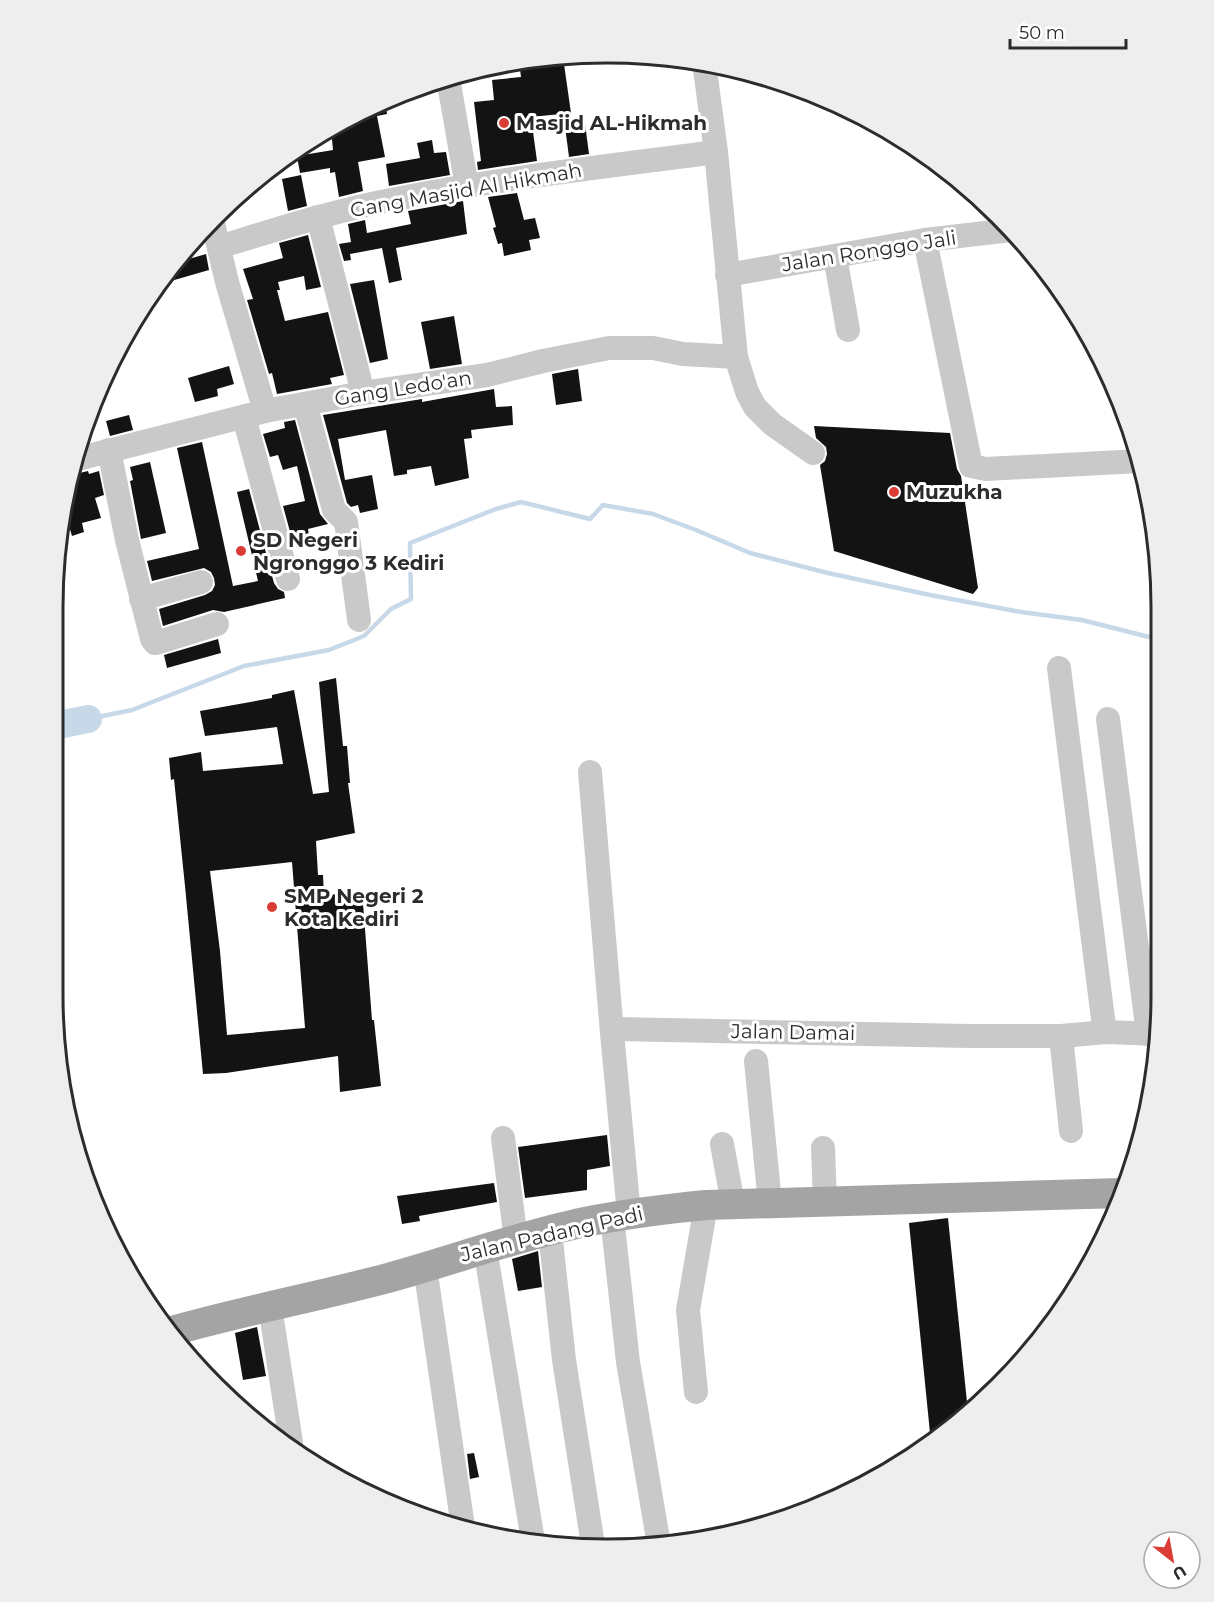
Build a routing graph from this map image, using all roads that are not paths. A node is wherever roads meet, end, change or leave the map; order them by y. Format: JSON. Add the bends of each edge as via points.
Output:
{"nodes":[{"id":1,"x":705,"y":72,"type":"edge"},
{"id":2,"x":450,"y":87,"type":"edge"},
{"id":3,"x":716,"y":152,"type":"junction"},
{"id":4,"x":467,"y":187,"type":"junction"},
{"id":5,"x":318,"y":217,"type":"junction"},
{"id":6,"x":215,"y":230,"type":"edge"},
{"id":7,"x":1001,"y":231,"type":"edge"},
{"id":8,"x":925,"y":240,"type":"junction"},
{"id":9,"x":219,"y":247,"type":"junction"},
{"id":10,"x":835,"y":256,"type":"junction"},
{"id":11,"x":727,"y":274,"type":"junction"},
{"id":12,"x":848,"y":330,"type":"dead end"},
{"id":13,"x":736,"y":357,"type":"junction"},
{"id":14,"x":363,"y":393,"type":"junction"},
{"id":15,"x":305,"y":404,"type":"junction"},
{"id":16,"x":255,"y":414,"type":"junction"},
{"id":17,"x":109,"y":450,"type":"junction"},
{"id":18,"x":813,"y":453,"type":"dead end"},
{"id":19,"x":85,"y":457,"type":"edge"},
{"id":20,"x":1131,"y":461,"type":"edge"},
{"id":21,"x":288,"y":579,"type":"dead end"},
{"id":22,"x":201,"y":582,"type":"dead end"},
{"id":23,"x":141,"y":599,"type":"junction"},
{"id":24,"x":359,"y":620,"type":"dead end"},
{"id":25,"x":217,"y":624,"type":"dead end"},
{"id":26,"x":1059,"y":668,"type":"dead end"},
{"id":27,"x":1108,"y":719,"type":"dead end"},
{"id":28,"x":590,"y":772,"type":"dead end"},
{"id":29,"x":1150,"y":1016,"type":"edge"},
{"id":30,"x":1106,"y":1032,"type":"junction"},
{"id":31,"x":612,"y":1033,"type":"junction"},
{"id":32,"x":1150,"y":1034,"type":"edge"},
{"id":33,"x":1061,"y":1036,"type":"junction"},
{"id":34,"x":756,"y":1061,"type":"dead end"},
{"id":35,"x":1071,"y":1131,"type":"dead end"},
{"id":36,"x":503,"y":1138,"type":"dead end"},
{"id":37,"x":722,"y":1144,"type":"dead end"},
{"id":38,"x":823,"y":1148,"type":"dead end"},
{"id":39,"x":1112,"y":1196,"type":"edge"},
{"id":40,"x":825,"y":1201,"type":"junction"},
{"id":41,"x":770,"y":1203,"type":"junction"},
{"id":42,"x":719,"y":1204,"type":"junction"},
{"id":43,"x":620,"y":1215,"type":"junction"},
{"id":44,"x":550,"y":1231,"type":"junction"},
{"id":45,"x":516,"y":1240,"type":"junction"},
{"id":46,"x":485,"y":1248,"type":"junction"},
{"id":47,"x":425,"y":1267,"type":"junction"},
{"id":48,"x":270,"y":1307,"type":"junction"},
{"id":49,"x":178,"y":1330,"type":"edge"},
{"id":50,"x":696,"y":1392,"type":"dead end"},
{"id":51,"x":290,"y":1437,"type":"edge"},
{"id":52,"x":462,"y":1519,"type":"edge"},
{"id":53,"x":532,"y":1533,"type":"edge"},
{"id":54,"x":657,"y":1536,"type":"edge"},
{"id":55,"x":592,"y":1539,"type":"edge"}],
"edges":[{"from":1,"to":3,"type":"street"},
{"from":2,"to":4,"type":"street"},
{"from":3,"to":4,"type":"street","name":"Gang Masjid Al Hikmah"},
{"from":3,"to":11,"type":"street"},
{"from":4,"to":5,"type":"street","name":"Gang Masjid Al Hikmah"},
{"from":5,"to":9,"type":"street","name":"Gang Masjid Al Hikmah"},
{"from":5,"to":14,"type":"street"},
{"from":6,"to":9,"type":"street"},
{"from":7,"to":8,"type":"street","name":"Jalan Ronggo Jali"},
{"from":8,"to":10,"type":"street","name":"Jalan Ronggo Jali"},
{"from":8,"to":20,"type":"street","via":[[971,466],[986,469]]},
{"from":9,"to":16,"type":"street"},
{"from":10,"to":11,"type":"street","name":"Jalan Ronggo Jali"},
{"from":10,"to":12,"type":"street"},
{"from":11,"to":13,"type":"street"},
{"from":13,"to":14,"type":"street","name":"Gang Ledo'an","via":[[653,348],[609,348],[487,375]]},
{"from":13,"to":18,"type":"street","via":[[755,407]]},
{"from":14,"to":15,"type":"street","name":"Gang Ledo'an"},
{"from":15,"to":16,"type":"street","name":"Gang Ledo'an"},
{"from":15,"to":24,"type":"street","via":[[334,510],[346,522]]},
{"from":16,"to":17,"type":"street","name":"Gang Ledo'an"},
{"from":16,"to":21,"type":"street"},
{"from":17,"to":19,"type":"street","name":"Gang Ledo'an"},
{"from":17,"to":23,"type":"street"},
{"from":22,"to":23,"type":"street"},
{"from":23,"to":25,"type":"street","via":[[155,643]]},
{"from":26,"to":30,"type":"street"},
{"from":27,"to":29,"type":"street"},
{"from":28,"to":31,"type":"street"},
{"from":30,"to":32,"type":"street","name":"Jalan Damai"},
{"from":30,"to":33,"type":"street","name":"Jalan Damai"},
{"from":31,"to":33,"type":"street","name":"Jalan Damai","via":[[623,1028]]},
{"from":31,"to":43,"type":"street"},
{"from":33,"to":35,"type":"street"},
{"from":34,"to":41,"type":"street"},
{"from":36,"to":45,"type":"street"},
{"from":37,"to":42,"type":"street"},
{"from":38,"to":40,"type":"street"},
{"from":39,"to":40,"type":"main road","name":"Jalan Padang Padi"},
{"from":40,"to":41,"type":"main road","name":"Jalan Padang Padi"},
{"from":41,"to":42,"type":"main road","name":"Jalan Padang Padi"},
{"from":42,"to":43,"type":"main road","name":"Jalan Padang Padi"},
{"from":42,"to":50,"type":"street","via":[[688,1310]]},
{"from":43,"to":44,"type":"main road","name":"Jalan Padang Padi"},
{"from":43,"to":54,"type":"street","via":[[628,1362]]},
{"from":44,"to":45,"type":"main road","name":"Jalan Padang Padi"},
{"from":44,"to":55,"type":"street","via":[[564,1360]]},
{"from":45,"to":46,"type":"main road","name":"Jalan Padang Padi"},
{"from":46,"to":47,"type":"main road","name":"Jalan Padang Padi"},
{"from":46,"to":53,"type":"street"},
{"from":47,"to":48,"type":"main road","name":"Jalan Padang Padi"},
{"from":47,"to":52,"type":"street"},
{"from":48,"to":49,"type":"main road","name":"Jalan Padang Padi"},
{"from":48,"to":51,"type":"street"}]}
